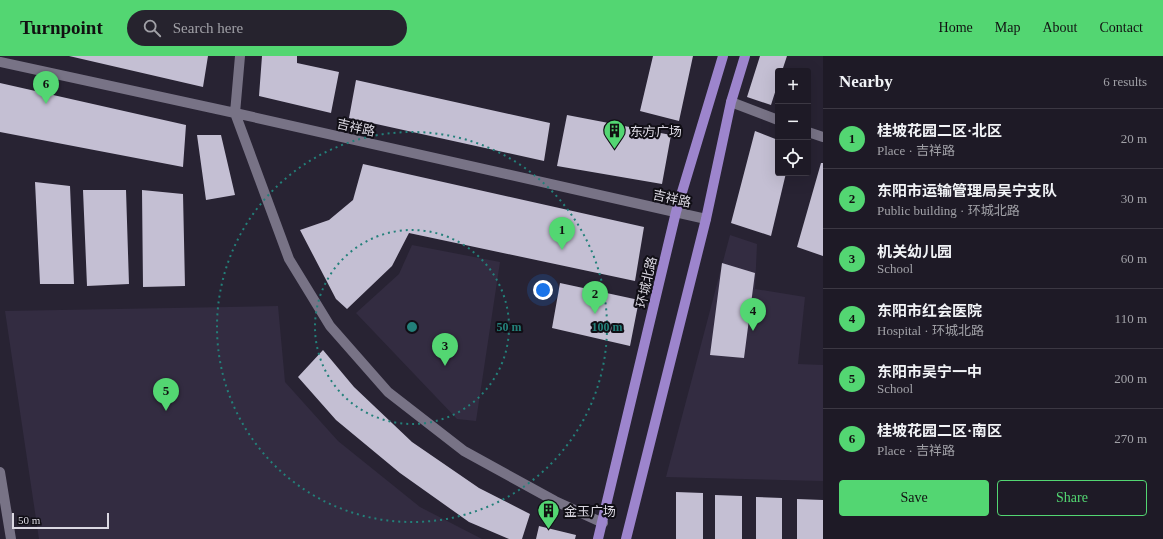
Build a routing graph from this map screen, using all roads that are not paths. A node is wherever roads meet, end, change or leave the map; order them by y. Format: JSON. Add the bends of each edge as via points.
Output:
{"nodes":[{"id":1,"x":240,"y":56,"type":"edge"},
{"id":2,"x":723,"y":56,"type":"edge"},
{"id":3,"x":745,"y":56,"type":"edge"},
{"id":4,"x":0,"y":62,"type":"edge"},
{"id":5,"x":731,"y":102,"type":"junction"},
{"id":6,"x":235,"y":113,"type":"junction"},
{"id":7,"x":775,"y":119,"type":"edge"},
{"id":8,"x":811,"y":133,"type":"edge"},
{"id":9,"x":823,"y":137,"type":"edge"},
{"id":10,"x":676,"y":212,"type":"junction"},
{"id":11,"x":706,"y":219,"type":"junction"},
{"id":12,"x":0,"y":472,"type":"edge"},
{"id":13,"x":603,"y":523,"type":"junction"},
{"id":14,"x":10,"y":539,"type":"edge"},
{"id":15,"x":598,"y":539,"type":"edge"},
{"id":16,"x":626,"y":539,"type":"edge"}],
"edges":[{"from":1,"to":6,"type":"street"},
{"from":2,"to":10,"type":"main road","name":"环城北路"},
{"from":3,"to":5,"type":"main road"},
{"from":4,"to":6,"type":"street","name":"吉祥路"},
{"from":5,"to":7,"type":"street"},
{"from":5,"to":11,"type":"main road"},
{"from":6,"to":10,"type":"street","name":"吉祥路"},
{"from":6,"to":13,"type":"street","via":[[289,259],[330,326],[388,392],[464,451]]},
{"from":8,"to":9,"type":"street"},
{"from":10,"to":11,"type":"street","name":"吉祥路"},
{"from":10,"to":13,"type":"main road","name":"环城北路"},
{"from":11,"to":16,"type":"main road"},
{"from":12,"to":14,"type":"street"},
{"from":13,"to":15,"type":"main road","name":"环城北路"}]}
